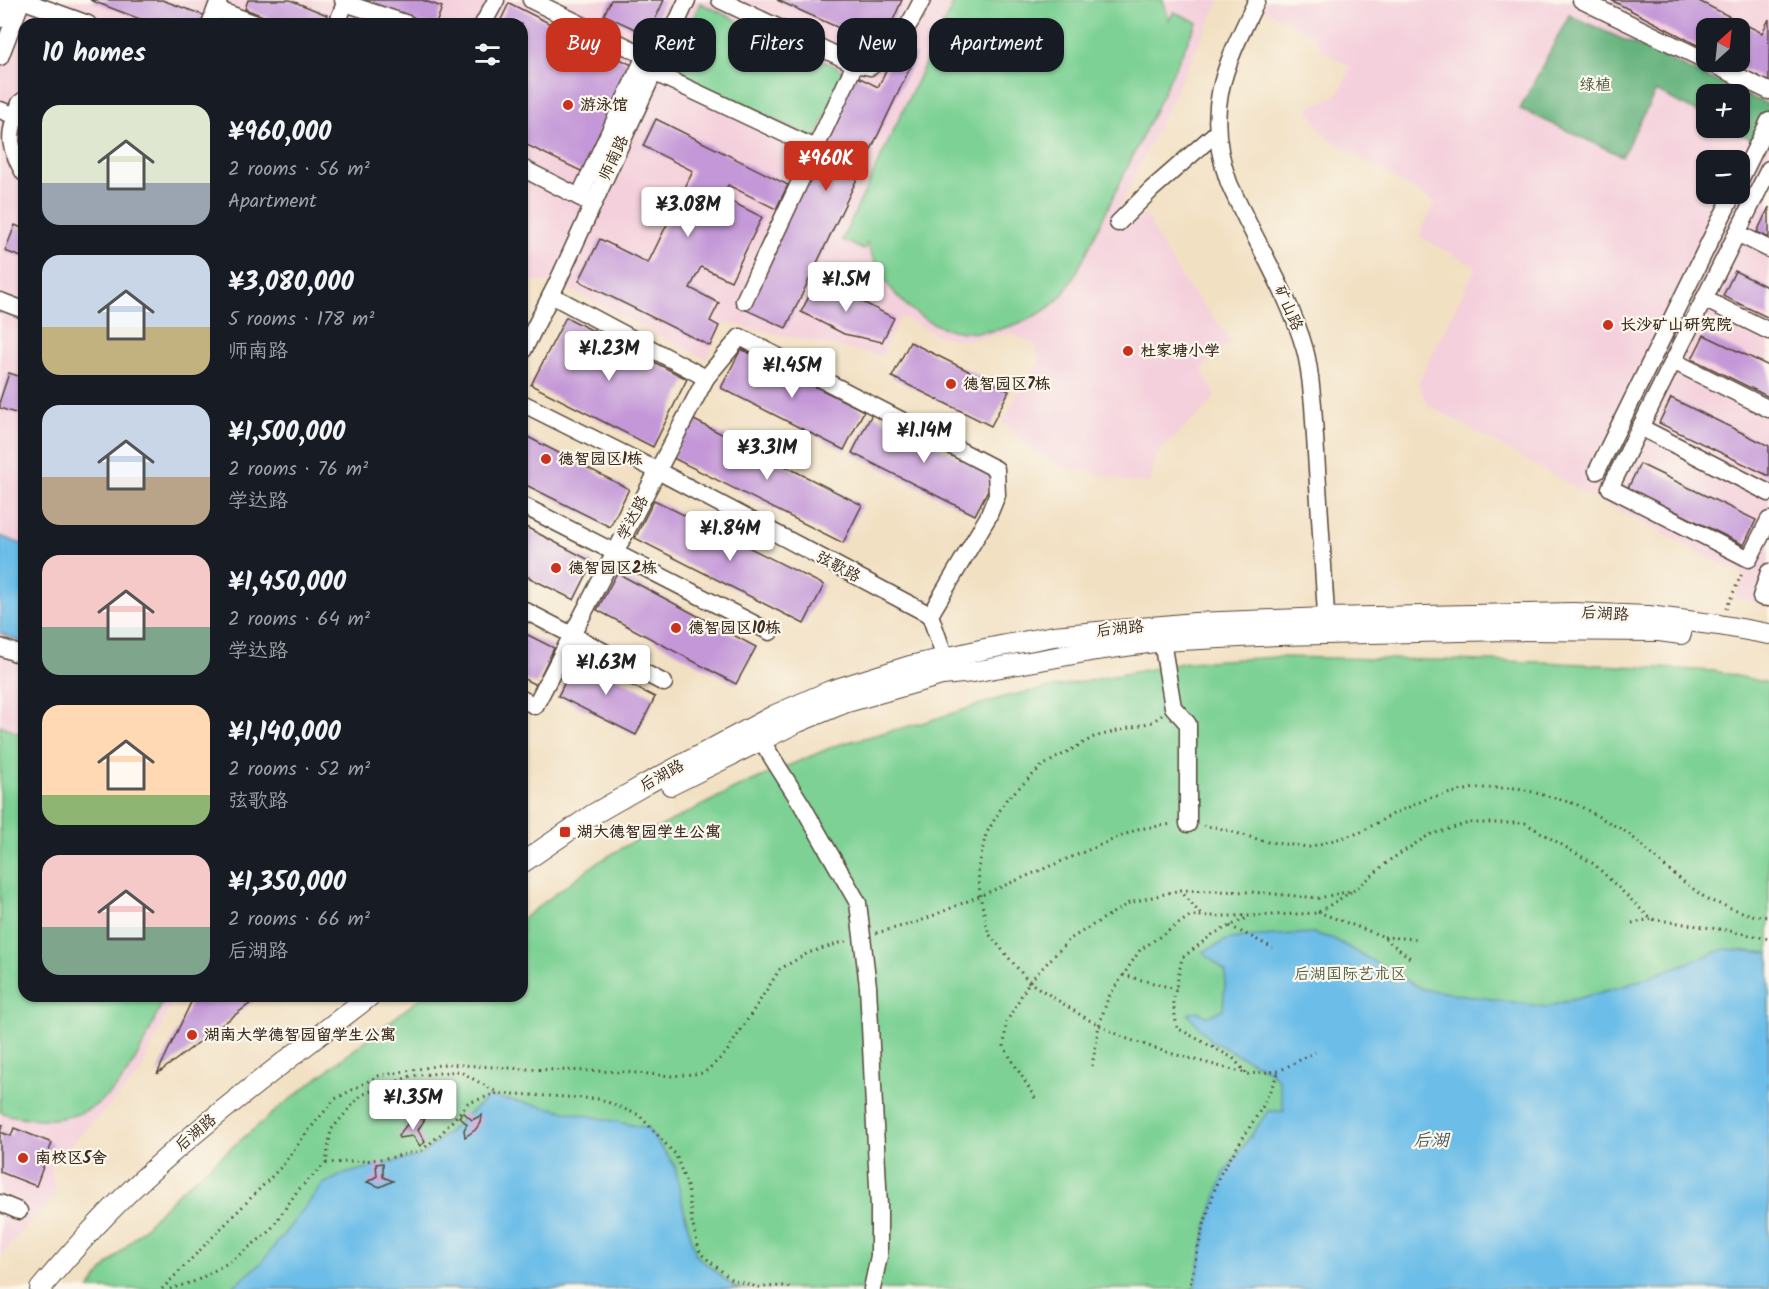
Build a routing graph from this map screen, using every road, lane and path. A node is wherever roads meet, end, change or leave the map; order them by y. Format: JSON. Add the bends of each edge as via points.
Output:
{"nodes":[{"id":1,"x":8,"y":0,"type":"edge"},
{"id":2,"x":22,"y":0,"type":"edge"},
{"id":3,"x":496,"y":0,"type":"edge"},
{"id":4,"x":531,"y":0,"type":"edge"},
{"id":5,"x":687,"y":0,"type":"edge"},
{"id":6,"x":720,"y":0,"type":"edge"},
{"id":7,"x":922,"y":0,"type":"edge"},
{"id":8,"x":1248,"y":0,"type":"edge"},
{"id":9,"x":1257,"y":0,"type":"edge"},
{"id":10,"x":1581,"y":0,"type":"edge"},
{"id":11,"x":344,"y":1,"type":"edge"},
{"id":12,"x":215,"y":11,"type":"edge"},
{"id":13,"x":72,"y":18,"type":"edge"},
{"id":14,"x":237,"y":18,"type":"edge"},
{"id":15,"x":339,"y":18,"type":"edge"},
{"id":16,"x":391,"y":18,"type":"edge"},
{"id":17,"x":486,"y":18,"type":"edge"},
{"id":18,"x":677,"y":18,"type":"edge"},
{"id":19,"x":912,"y":18,"type":"edge"},
{"id":20,"x":0,"y":19,"type":"edge"},
{"id":21,"x":633,"y":53,"type":"edge"},
{"id":22,"x":837,"y":55,"type":"edge"},
{"id":23,"x":1696,"y":55,"type":"edge"},
{"id":24,"x":0,"y":57,"type":"edge"},
{"id":25,"x":648,"y":72,"type":"edge"},
{"id":26,"x":669,"y":72,"type":"edge"},
{"id":27,"x":851,"y":72,"type":"edge"},
{"id":28,"x":1730,"y":72,"type":"edge"},
{"id":29,"x":1769,"y":91,"type":"edge"},
{"id":30,"x":8,"y":113,"type":"edge"},
{"id":31,"x":1769,"y":121,"type":"edge"},
{"id":32,"x":1213,"y":136,"type":"junction"},
{"id":33,"x":815,"y":148,"type":"junction"},
{"id":34,"x":1750,"y":160,"type":"edge"},
{"id":35,"x":18,"y":163,"type":"edge"},
{"id":36,"x":1769,"y":169,"type":"edge"},
{"id":37,"x":528,"y":171,"type":"edge"},
{"id":38,"x":1764,"y":193,"type":"edge"},
{"id":39,"x":586,"y":200,"type":"junction"},
{"id":40,"x":1728,"y":204,"type":"edge"},
{"id":41,"x":1118,"y":223,"type":"dead end"},
{"id":42,"x":1737,"y":233,"type":"junction"},
{"id":43,"x":1769,"y":249,"type":"edge"},
{"id":44,"x":554,"y":289,"type":"junction"},
{"id":45,"x":1704,"y":299,"type":"junction"},
{"id":46,"x":744,"y":301,"type":"dead end"},
{"id":47,"x":0,"y":302,"type":"edge"},
{"id":48,"x":18,"y":308,"type":"edge"},
{"id":49,"x":1769,"y":331,"type":"edge"},
{"id":50,"x":528,"y":341,"type":"edge"},
{"id":51,"x":1673,"y":361,"type":"junction"},
{"id":52,"x":706,"y":378,"type":"junction"},
{"id":53,"x":528,"y":407,"type":"edge"},
{"id":54,"x":1769,"y":409,"type":"edge"},
{"id":55,"x":1641,"y":427,"type":"junction"},
{"id":56,"x":658,"y":471,"type":"junction"},
{"id":57,"x":1597,"y":471,"type":"dead end"},
{"id":58,"x":1769,"y":493,"type":"edge"},
{"id":59,"x":528,"y":508,"type":"edge"},
{"id":60,"x":1769,"y":520,"type":"edge"},
{"id":61,"x":615,"y":553,"type":"junction"},
{"id":62,"x":1749,"y":559,"type":"junction"},
{"id":63,"x":1769,"y":572,"type":"edge"},
{"id":64,"x":1765,"y":598,"type":"edge"},
{"id":65,"x":528,"y":612,"type":"edge"},
{"id":66,"x":930,"y":615,"type":"junction"},
{"id":67,"x":1719,"y":625,"type":"junction"},
{"id":68,"x":1321,"y":626,"type":"junction"},
{"id":69,"x":770,"y":632,"type":"dead end"},
{"id":70,"x":1769,"y":634,"type":"edge"},
{"id":71,"x":573,"y":635,"type":"junction"},
{"id":72,"x":1162,"y":641,"type":"junction"},
{"id":73,"x":0,"y":647,"type":"edge"},
{"id":74,"x":1769,"y":647,"type":"edge"},
{"id":75,"x":18,"y":654,"type":"edge"},
{"id":76,"x":945,"y":658,"type":"junction"},
{"id":77,"x":664,"y":683,"type":"dead end"},
{"id":78,"x":529,"y":703,"type":"edge"},
{"id":79,"x":1173,"y":707,"type":"junction"},
{"id":80,"x":761,"y":740,"type":"junction"},
{"id":81,"x":1188,"y":824,"type":"junction"},
{"id":82,"x":528,"y":859,"type":"edge"},
{"id":83,"x":528,"y":875,"type":"edge"},
{"id":84,"x":1180,"y":890,"type":"junction"},
{"id":85,"x":1355,"y":890,"type":"junction"},
{"id":86,"x":980,"y":896,"type":"junction"},
{"id":87,"x":1318,"y":912,"type":"junction"},
{"id":88,"x":1202,"y":916,"type":"junction"},
{"id":89,"x":1252,"y":916,"type":"junction"},
{"id":90,"x":1769,"y":917,"type":"edge"},
{"id":91,"x":1651,"y":919,"type":"junction"},
{"id":92,"x":1632,"y":923,"type":"dead end"},
{"id":93,"x":1230,"y":926,"type":"junction"},
{"id":94,"x":1382,"y":936,"type":"junction"},
{"id":95,"x":862,"y":937,"type":"junction"},
{"id":96,"x":1420,"y":939,"type":"dead end"},
{"id":97,"x":1769,"y":939,"type":"edge"},
{"id":98,"x":1273,"y":948,"type":"dead end"},
{"id":99,"x":1410,"y":958,"type":"dead end"},
{"id":100,"x":1123,"y":975,"type":"junction"},
{"id":101,"x":1029,"y":982,"type":"junction"},
{"id":102,"x":1176,"y":990,"type":"junction"},
{"id":103,"x":341,"y":1002,"type":"edge"},
{"id":104,"x":362,"y":1002,"type":"edge"},
{"id":105,"x":1099,"y":1025,"type":"junction"},
{"id":106,"x":1315,"y":1052,"type":"dead end"},
{"id":107,"x":1092,"y":1066,"type":"dead end"},
{"id":108,"x":1279,"y":1071,"type":"junction"},
{"id":109,"x":1248,"y":1074,"type":"junction"},
{"id":110,"x":498,"y":1093,"type":"junction"},
{"id":111,"x":1035,"y":1098,"type":"dead end"},
{"id":112,"x":326,"y":1163,"type":"junction"},
{"id":113,"x":0,"y":1203,"type":"edge"},
{"id":114,"x":19,"y":1211,"type":"dead end"},
{"id":115,"x":25,"y":1289,"type":"edge"},
{"id":116,"x":40,"y":1289,"type":"edge"},
{"id":117,"x":162,"y":1289,"type":"edge"},
{"id":118,"x":170,"y":1289,"type":"edge"},
{"id":119,"x":792,"y":1289,"type":"edge"},
{"id":120,"x":872,"y":1289,"type":"edge"},
{"id":121,"x":1189,"y":1289,"type":"edge"}],
"edges":[{"from":1,"to":20,"type":"street"},
{"from":2,"to":13,"type":"street"},
{"from":2,"to":24,"type":"street"},
{"from":3,"to":17,"type":"street"},
{"from":4,"to":21,"type":"street"},
{"from":5,"to":18,"type":"street","name":"师南路"},
{"from":6,"to":22,"type":"street"},
{"from":7,"to":19,"type":"street"},
{"from":8,"to":32,"type":"street","name":"矿山路","via":[[1215,76],[1210,96]]},
{"from":9,"to":32,"type":"street","name":"矿山路","via":[[1223,77]]},
{"from":10,"to":23,"type":"street"},
{"from":11,"to":15,"type":"street"},
{"from":11,"to":16,"type":"street"},
{"from":12,"to":14,"type":"street"},
{"from":25,"to":39,"type":"street","name":"师南路"},
{"from":26,"to":33,"type":"street"},
{"from":27,"to":33,"type":"street"},
{"from":28,"to":29,"type":"street"},
{"from":30,"to":35,"type":"street","via":[[10,144]]},
{"from":31,"to":34,"type":"street"},
{"from":32,"to":41,"type":"street"},
{"from":32,"to":68,"type":"street","name":"矿山路","via":[[1228,183],[1291,309],[1306,351],[1313,405]]},
{"from":33,"to":46,"type":"street"},
{"from":36,"to":38,"type":"street"},
{"from":37,"to":39,"type":"street"},
{"from":38,"to":42,"type":"street"},
{"from":39,"to":44,"type":"street","name":"师南路"},
{"from":40,"to":57,"type":"street"},
{"from":42,"to":43,"type":"street"},
{"from":42,"to":45,"type":"street"},
{"from":44,"to":50,"type":"street","name":"师南路"},
{"from":44,"to":52,"type":"street"},
{"from":45,"to":49,"type":"street"},
{"from":45,"to":51,"type":"street"},
{"from":47,"to":48,"type":"street"},
{"from":51,"to":54,"type":"street"},
{"from":51,"to":55,"type":"street"},
{"from":52,"to":56,"type":"street","name":"学达路"},
{"from":52,"to":66,"type":"street","name":"学达路","via":[[740,337],[996,469],[997,495],[988,517]]},
{"from":53,"to":56,"type":"street","name":"弦歌路"},
{"from":55,"to":58,"type":"street"},
{"from":55,"to":62,"type":"street","via":[[1610,488]]},
{"from":56,"to":61,"type":"street","name":"学达路"},
{"from":56,"to":66,"type":"street","name":"弦歌路"},
{"from":59,"to":61,"type":"street"},
{"from":60,"to":62,"type":"street"},
{"from":61,"to":69,"type":"street"},
{"from":61,"to":71,"type":"street","name":"学达路"},
{"from":62,"to":67,"type":"path"},
{"from":63,"to":64,"type":"street"},
{"from":65,"to":71,"type":"street"},
{"from":66,"to":76,"type":"street"},
{"from":67,"to":68,"type":"main road","name":"后湖路","via":[[1648,616],[1573,613]]},
{"from":67,"to":70,"type":"main road","name":"后湖路"},
{"from":68,"to":72,"type":"main road","name":"后湖路"},
{"from":68,"to":74,"type":"main road","name":"后湖路","via":[[1659,631]]},
{"from":68,"to":76,"type":"main road","name":"后湖路","via":[[1196,623],[1054,636]]},
{"from":71,"to":77,"type":"street"},
{"from":71,"to":78,"type":"street","name":"学达路"},
{"from":72,"to":79,"type":"street"},
{"from":72,"to":80,"type":"main road","name":"后湖路","via":[[942,675],[844,703]]},
{"from":73,"to":75,"type":"street"},
{"from":76,"to":82,"type":"main road","name":"后湖路","via":[[830,691],[775,715],[592,815]]},
{"from":79,"to":81,"type":"street","via":[[1188,724]]},
{"from":79,"to":86,"type":"path","via":[[1152,722],[1094,737],[1042,766],[1006,800],[986,834],[978,869]]},
{"from":80,"to":83,"type":"main road","name":"后湖路","via":[[664,788],[573,841]]},
{"from":80,"to":95,"type":"street","via":[[858,903]]},
{"from":81,"to":86,"type":"path","via":[[1138,829]]},
{"from":81,"to":90,"type":"path","via":[[1309,847],[1359,833],[1429,798],[1475,788],[1518,788],[1576,804],[1628,833],[1708,900]]},
{"from":84,"to":85,"type":"path","via":[[1319,898]]},
{"from":84,"to":88,"type":"path"},
{"from":84,"to":101,"type":"path","via":[[1129,903],[1070,939]]},
{"from":85,"to":87,"type":"path"},
{"from":85,"to":91,"type":"path","via":[[1390,860],[1430,835],[1469,823],[1525,823],[1594,864]]},
{"from":86,"to":95,"type":"path","via":[[918,922]]},
{"from":86,"to":101,"type":"path","via":[[989,934]]},
{"from":87,"to":89,"type":"path"},
{"from":87,"to":94,"type":"path"},
{"from":88,"to":89,"type":"path"},
{"from":88,"to":100,"type":"path","via":[[1190,916],[1140,950]]},
{"from":89,"to":93,"type":"path"},
{"from":91,"to":92,"type":"path"},
{"from":91,"to":97,"type":"path"},
{"from":93,"to":98,"type":"path"},
{"from":93,"to":102,"type":"path","via":[[1182,958]]},
{"from":94,"to":96,"type":"path"},
{"from":94,"to":99,"type":"path"},
{"from":95,"to":117,"type":"path","via":[[808,953],[780,969],[726,1053],[705,1073],[672,1076],[446,1064],[378,1077],[335,1099],[282,1166]]},
{"from":95,"to":120,"type":"street","via":[[879,1206],[879,1256]]},
{"from":100,"to":102,"type":"path"},
{"from":100,"to":105,"type":"path","via":[[1108,998]]},
{"from":101,"to":105,"type":"path"},
{"from":101,"to":111,"type":"path","via":[[1006,1023],[1004,1047]]},
{"from":102,"to":109,"type":"path","via":[[1173,1003],[1177,1028],[1233,1058]]},
{"from":103,"to":115,"type":"main road","name":"后湖路","via":[[127,1177],[84,1219]]},
{"from":104,"to":116,"type":"main road","name":"后湖路","via":[[154,1168],[97,1224]]},
{"from":105,"to":107,"type":"path"},
{"from":105,"to":109,"type":"path","via":[[1166,1052]]},
{"from":106,"to":108,"type":"path"},
{"from":108,"to":109,"type":"path"},
{"from":108,"to":121,"type":"path","via":[[1263,1106],[1220,1176]]},
{"from":110,"to":112,"type":"path","via":[[468,1103],[422,1150],[365,1161]]},
{"from":110,"to":112,"type":"path","via":[[459,1071],[411,1076],[361,1095],[331,1130]]},
{"from":110,"to":119,"type":"path","via":[[600,1099],[639,1115],[676,1155],[688,1189],[700,1253],[731,1279],[757,1287]]},
{"from":112,"to":118,"type":"path","via":[[298,1190],[269,1232],[214,1271]]},
{"from":113,"to":114,"type":"street"}]}
